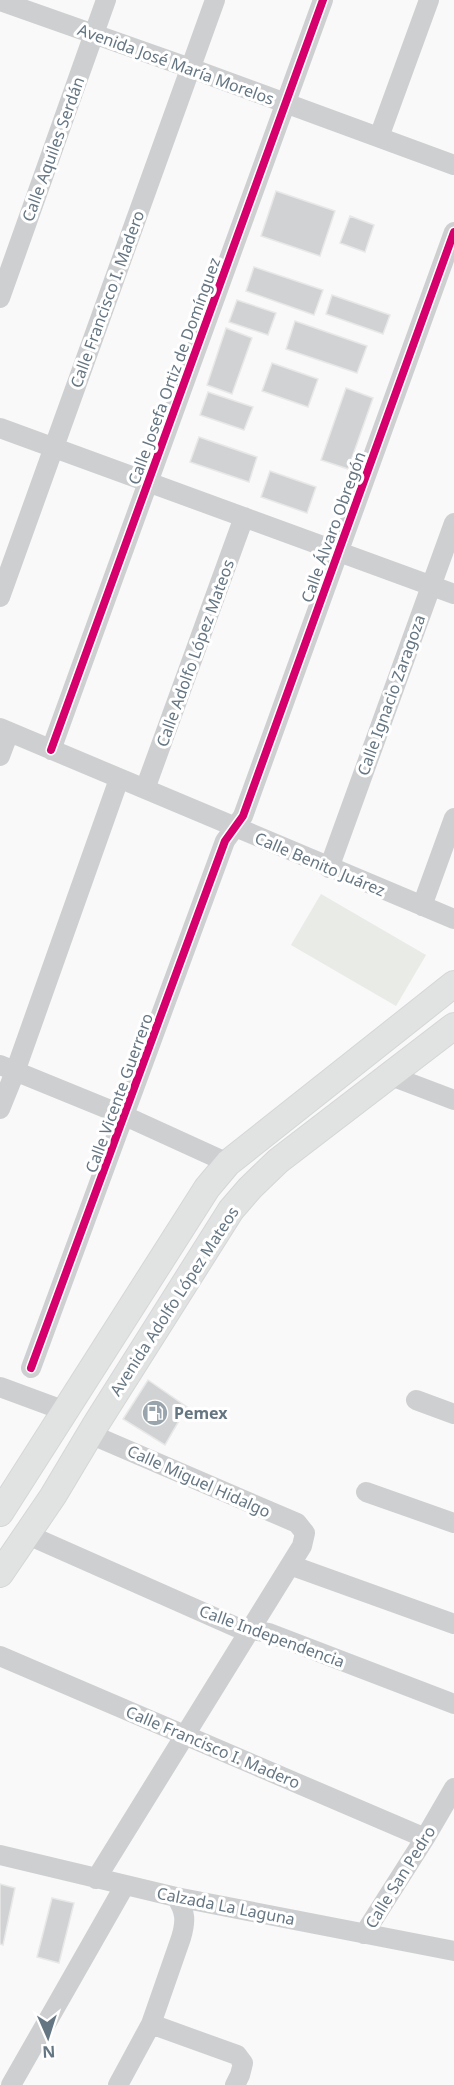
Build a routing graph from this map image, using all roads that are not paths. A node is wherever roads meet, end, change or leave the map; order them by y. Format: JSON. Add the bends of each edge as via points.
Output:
{"nodes":[{"id":1,"x":106,"y":0,"type":"edge"},
{"id":2,"x":215,"y":0,"type":"edge"},
{"id":3,"x":323,"y":0,"type":"edge"},
{"id":4,"x":429,"y":0,"type":"edge"},
{"id":5,"x":0,"y":1,"type":"edge"},
{"id":6,"x":94,"y":34,"type":"junction"},
{"id":7,"x":190,"y":68,"type":"junction"},
{"id":8,"x":285,"y":103,"type":"junction"},
{"id":9,"x":379,"y":137,"type":"junction"},
{"id":10,"x":454,"y":165,"type":"edge"},
{"id":11,"x":454,"y":232,"type":"edge"},
{"id":12,"x":0,"y":298,"type":"edge"},
{"id":13,"x":0,"y":428,"type":"edge"},
{"id":14,"x":54,"y":447,"type":"junction"},
{"id":15,"x":148,"y":483,"type":"junction"},
{"id":16,"x":244,"y":517,"type":"junction"},
{"id":17,"x":454,"y":523,"type":"edge"},
{"id":18,"x":338,"y":552,"type":"junction"},
{"id":19,"x":431,"y":586,"type":"junction"},
{"id":20,"x":454,"y":594,"type":"edge"},
{"id":21,"x":0,"y":597,"type":"edge"},
{"id":22,"x":4,"y":730,"type":"edge"},
{"id":23,"x":51,"y":750,"type":"junction"},
{"id":24,"x":0,"y":756,"type":"edge"},
{"id":25,"x":119,"y":779,"type":"junction"},
{"id":26,"x":145,"y":789,"type":"junction"},
{"id":27,"x":454,"y":818,"type":"edge"},
{"id":28,"x":234,"y":828,"type":"junction"},
{"id":29,"x":329,"y":868,"type":"junction"},
{"id":30,"x":422,"y":906,"type":"junction"},
{"id":31,"x":454,"y":919,"type":"edge"},
{"id":32,"x":454,"y":984,"type":"edge"},
{"id":33,"x":454,"y":1026,"type":"edge"},
{"id":34,"x":8,"y":1068,"type":"edge"},
{"id":35,"x":391,"y":1076,"type":"junction"},
{"id":36,"x":454,"y":1100,"type":"edge"},
{"id":37,"x":0,"y":1109,"type":"edge"},
{"id":38,"x":125,"y":1116,"type":"junction"},
{"id":39,"x":228,"y":1163,"type":"junction"},
{"id":40,"x":31,"y":1368,"type":"dead end"},
{"id":41,"x":0,"y":1387,"type":"edge"},
{"id":42,"x":416,"y":1400,"type":"dead end"},
{"id":43,"x":65,"y":1411,"type":"junction"},
{"id":44,"x":454,"y":1414,"type":"edge"},
{"id":45,"x":90,"y":1434,"type":"junction"},
{"id":46,"x":21,"y":1478,"type":"junction"},
{"id":47,"x":366,"y":1492,"type":"dead end"},
{"id":48,"x":53,"y":1496,"type":"junction"},
{"id":49,"x":0,"y":1513,"type":"edge"},
{"id":50,"x":454,"y":1523,"type":"edge"},
{"id":51,"x":26,"y":1534,"type":"junction"},
{"id":52,"x":290,"y":1565,"type":"junction"},
{"id":53,"x":0,"y":1574,"type":"edge"},
{"id":54,"x":454,"y":1624,"type":"edge"},
{"id":55,"x":251,"y":1630,"type":"junction"},
{"id":56,"x":0,"y":1656,"type":"edge"},
{"id":57,"x":454,"y":1704,"type":"edge"},
{"id":58,"x":186,"y":1734,"type":"junction"},
{"id":59,"x":454,"y":1788,"type":"edge"},
{"id":60,"x":425,"y":1838,"type":"junction"},
{"id":61,"x":0,"y":1856,"type":"edge"},
{"id":62,"x":96,"y":1879,"type":"junction"},
{"id":63,"x":125,"y":1885,"type":"junction"},
{"id":64,"x":176,"y":1897,"type":"junction"},
{"id":65,"x":364,"y":1934,"type":"junction"},
{"id":66,"x":454,"y":1951,"type":"edge"},
{"id":67,"x":151,"y":2024,"type":"junction"},
{"id":68,"x":11,"y":2085,"type":"edge"},
{"id":69,"x":118,"y":2085,"type":"edge"},
{"id":70,"x":235,"y":2085,"type":"edge"}],
"edges":[{"from":1,"to":6,"type":"street","name":"Calle Aquiles Serdán"},
{"from":2,"to":7,"type":"street","name":"Calle Francisco I. Madero"},
{"from":3,"to":8,"type":"street","name":"Calle Josefa Ortiz de Domínguez"},
{"from":4,"to":9,"type":"street"},
{"from":5,"to":6,"type":"street","name":"Avenida José María Morelos"},
{"from":6,"to":7,"type":"street","name":"Avenida José María Morelos"},
{"from":6,"to":12,"type":"street","name":"Calle Aquiles Serdán"},
{"from":7,"to":8,"type":"street","name":"Avenida José María Morelos"},
{"from":7,"to":14,"type":"street","name":"Calle Francisco I. Madero"},
{"from":8,"to":9,"type":"street","name":"Avenida José María Morelos"},
{"from":8,"to":15,"type":"street","name":"Calle Josefa Ortiz de Domínguez"},
{"from":9,"to":10,"type":"street","name":"Avenida José María Morelos"},
{"from":11,"to":18,"type":"street","name":"Calle Álvaro Obregón"},
{"from":13,"to":14,"type":"street"},
{"from":14,"to":15,"type":"street"},
{"from":14,"to":21,"type":"street","name":"Calle Francisco I. Madero"},
{"from":15,"to":16,"type":"street"},
{"from":15,"to":23,"type":"street","name":"Calle Josefa Ortiz de Domínguez"},
{"from":16,"to":18,"type":"street"},
{"from":16,"to":26,"type":"street","name":"Calle Adolfo López Mateos"},
{"from":17,"to":19,"type":"street","name":"Calle Ignacio Zaragoza"},
{"from":18,"to":19,"type":"street"},
{"from":18,"to":28,"type":"street","name":"Calle Álvaro Obregón","via":[[243,816]]},
{"from":19,"to":20,"type":"street"},
{"from":19,"to":29,"type":"street","name":"Calle Ignacio Zaragoza"},
{"from":22,"to":23,"type":"street","name":"Calle Benito Juárez"},
{"from":22,"to":24,"type":"street"},
{"from":23,"to":25,"type":"street","name":"Calle Benito Juárez"},
{"from":25,"to":26,"type":"street","name":"Calle Benito Juárez"},
{"from":25,"to":34,"type":"street"},
{"from":26,"to":28,"type":"street","name":"Calle Benito Juárez"},
{"from":27,"to":30,"type":"street"},
{"from":28,"to":29,"type":"street","name":"Calle Benito Juárez"},
{"from":28,"to":38,"type":"street","name":"Calle Vicente Guerrero","via":[[225,841]]},
{"from":29,"to":30,"type":"street","name":"Calle Benito Juárez"},
{"from":30,"to":31,"type":"street","name":"Calle Benito Juárez"},
{"from":32,"to":39,"type":"main road","name":"Avenida Adolfo López Mateos"},
{"from":33,"to":35,"type":"main road","name":"Avenida Adolfo López Mateos"},
{"from":34,"to":37,"type":"street"},
{"from":34,"to":38,"type":"street"},
{"from":35,"to":36,"type":"street"},
{"from":35,"to":45,"type":"main road","name":"Avenida Adolfo López Mateos","via":[[278,1161],[237,1203]]},
{"from":38,"to":39,"type":"street"},
{"from":38,"to":40,"type":"street","name":"Calle Vicente Guerrero"},
{"from":39,"to":43,"type":"main road","name":"Avenida Adolfo López Mateos","via":[[196,1204]]},
{"from":41,"to":43,"type":"street"},
{"from":42,"to":44,"type":"street"},
{"from":43,"to":46,"type":"main road","name":"Avenida Adolfo López Mateos"},
{"from":45,"to":48,"type":"main road","name":"Avenida Adolfo López Mateos"},
{"from":45,"to":52,"type":"street","name":"Calle Miguel Hidalgo","via":[[297,1523],[305,1533]]},
{"from":46,"to":48,"type":"main road"},
{"from":46,"to":49,"type":"main road","name":"Avenida Adolfo López Mateos"},
{"from":47,"to":50,"type":"street"},
{"from":48,"to":51,"type":"main road","name":"Avenida Adolfo López Mateos"},
{"from":51,"to":53,"type":"main road","name":"Avenida Adolfo López Mateos"},
{"from":51,"to":55,"type":"street","name":"Calle Independencia","via":[[236,1627]]},
{"from":52,"to":54,"type":"street"},
{"from":52,"to":55,"type":"street"},
{"from":55,"to":57,"type":"street","name":"Calle Independencia","via":[[268,1633]]},
{"from":55,"to":58,"type":"street"},
{"from":56,"to":58,"type":"street","name":"Calle Francisco I. Madero"},
{"from":58,"to":60,"type":"street","name":"Calle Francisco I. Madero"},
{"from":58,"to":62,"type":"street"},
{"from":59,"to":60,"type":"street","name":"Calle San Pedro"},
{"from":60,"to":65,"type":"street","name":"Calle San Pedro"},
{"from":61,"to":62,"type":"street","name":"Calzada La Laguna"},
{"from":62,"to":63,"type":"street","name":"Calzada La Laguna"},
{"from":63,"to":64,"type":"street","name":"Calzada La Laguna"},
{"from":63,"to":68,"type":"street"},
{"from":64,"to":65,"type":"street","name":"Calzada La Laguna"},
{"from":64,"to":67,"type":"street","via":[[183,1907],[186,1924]]},
{"from":65,"to":66,"type":"street","name":"Calzada La Laguna"},
{"from":67,"to":69,"type":"street"},
{"from":67,"to":70,"type":"street","via":[[237,2055],[243,2063]]}]}
